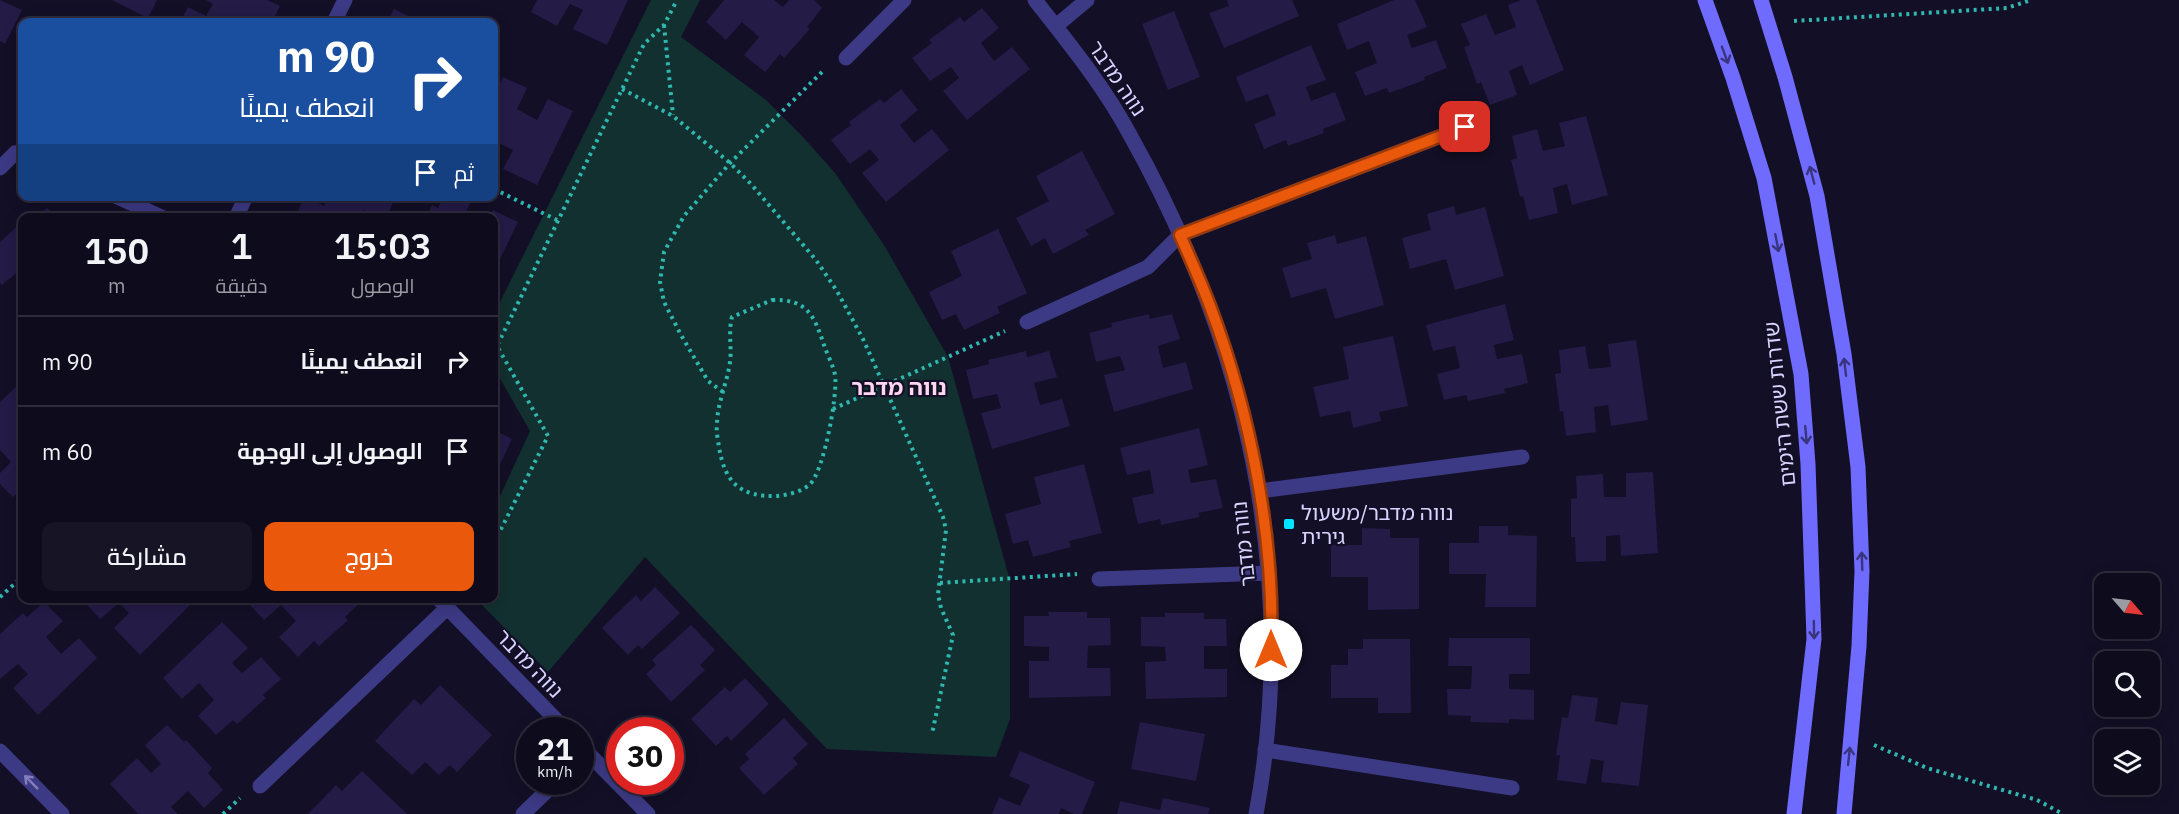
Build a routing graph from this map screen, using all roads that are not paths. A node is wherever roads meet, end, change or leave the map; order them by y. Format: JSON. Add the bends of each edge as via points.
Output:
{"nodes":[{"id":1,"x":345,"y":0,"type":"edge"},
{"id":2,"x":904,"y":0,"type":"edge"},
{"id":3,"x":1035,"y":0,"type":"edge"},
{"id":4,"x":1087,"y":0,"type":"edge"},
{"id":5,"x":1705,"y":0,"type":"edge"},
{"id":6,"x":1761,"y":0,"type":"edge"},
{"id":7,"x":336,"y":18,"type":"edge"},
{"id":8,"x":1056,"y":26,"type":"junction"},
{"id":9,"x":846,"y":58,"type":"road end"},
{"id":10,"x":1465,"y":127,"type":"dead end"},
{"id":11,"x":18,"y":155,"type":"edge"},
{"id":12,"x":0,"y":168,"type":"edge"},
{"id":13,"x":126,"y":201,"type":"edge"},
{"id":14,"x":153,"y":213,"type":"edge"},
{"id":15,"x":1180,"y":235,"type":"junction"},
{"id":16,"x":1027,"y":322,"type":"road end"},
{"id":17,"x":1522,"y":456,"type":"dead end"},
{"id":18,"x":1259,"y":491,"type":"junction"},
{"id":19,"x":1269,"y":573,"type":"junction"},
{"id":20,"x":1099,"y":579,"type":"road end"},
{"id":21,"x":442,"y":603,"type":"edge"},
{"id":22,"x":554,"y":717,"type":"edge"},
{"id":23,"x":1265,"y":750,"type":"junction"},
{"id":24,"x":0,"y":751,"type":"edge"},
{"id":25,"x":594,"y":762,"type":"edge"},
{"id":26,"x":260,"y":786,"type":"dead end"},
{"id":27,"x":1512,"y":788,"type":"dead end"},
{"id":28,"x":543,"y":795,"type":"edge"},
{"id":29,"x":62,"y":814,"type":"edge"},
{"id":30,"x":523,"y":814,"type":"edge"},
{"id":31,"x":648,"y":814,"type":"edge"},
{"id":32,"x":1256,"y":814,"type":"edge"},
{"id":33,"x":1794,"y":814,"type":"edge"},
{"id":34,"x":1844,"y":814,"type":"edge"}],
"edges":[{"from":1,"to":7,"type":"street"},
{"from":2,"to":9,"type":"street"},
{"from":3,"to":8,"type":"street","name":"נווה מדבר"},
{"from":4,"to":8,"type":"street"},
{"from":5,"to":33,"type":"main road","name":"שדרות ששת הימים","one_way":true,"via":[[1764,178],[1801,374],[1814,639]]},
{"from":34,"to":6,"type":"main road","one_way":true,"via":[[1859,646],[1862,571],[1858,467],[1844,354],[1817,196]]},
{"from":8,"to":15,"type":"street","name":"נווה מדבר","via":[[1128,131]]},
{"from":10,"to":15,"type":"street"},
{"from":11,"to":12,"type":"street","via":[[15,153]]},
{"from":13,"to":14,"type":"street"},
{"from":15,"to":16,"type":"street","via":[[1148,267]]},
{"from":15,"to":18,"type":"street","name":"נווה מדבר","via":[[1238,392]]},
{"from":17,"to":18,"type":"street"},
{"from":18,"to":19,"type":"street","name":"נווה מדבר"},
{"from":19,"to":20,"type":"street"},
{"from":19,"to":23,"type":"street","name":"נווה מדבר","via":[[1272,631]]},
{"from":21,"to":22,"type":"street","name":"נווה מדבר"},
{"from":21,"to":26,"type":"street"},
{"from":23,"to":27,"type":"street"},
{"from":23,"to":32,"type":"street","name":"נווה מדבר"},
{"from":29,"to":24,"type":"street","one_way":true},
{"from":25,"to":31,"type":"street"},
{"from":28,"to":30,"type":"street"}]}
